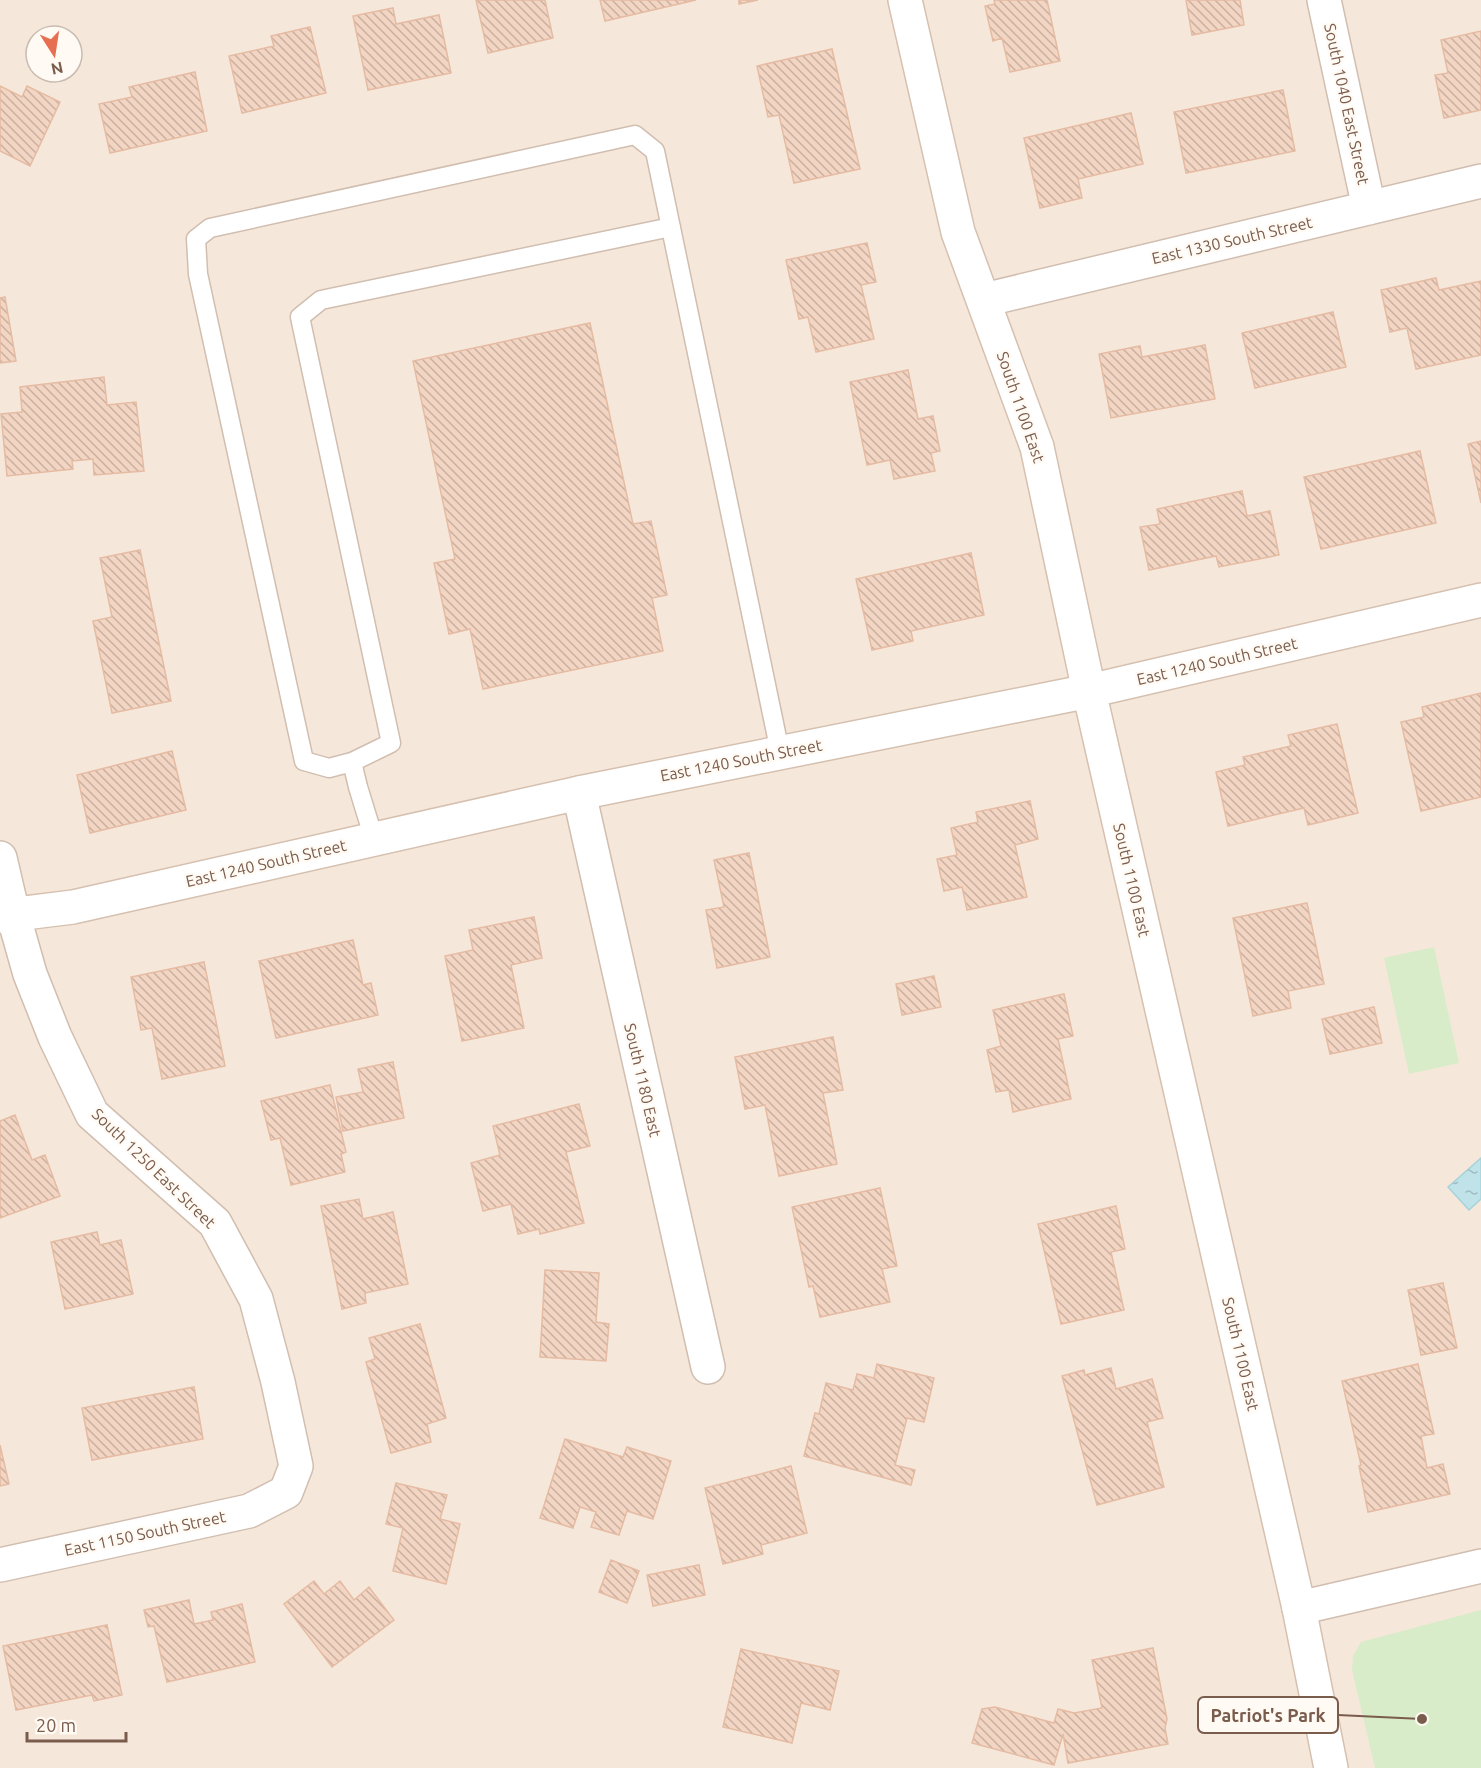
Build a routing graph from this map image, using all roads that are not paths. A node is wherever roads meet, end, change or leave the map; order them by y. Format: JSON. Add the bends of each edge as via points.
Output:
{"nodes":[{"id":1,"x":905,"y":0,"type":"edge"},
{"id":2,"x":1324,"y":0,"type":"edge"},
{"id":3,"x":1481,"y":181,"type":"edge"},
{"id":4,"x":1369,"y":208,"type":"junction"},
{"id":5,"x":671,"y":227,"type":"junction"},
{"id":6,"x":984,"y":300,"type":"junction"},
{"id":7,"x":1481,"y":600,"type":"edge"},
{"id":8,"x":1089,"y":691,"type":"junction"},
{"id":9,"x":780,"y":753,"type":"junction"},
{"id":10,"x":352,"y":762,"type":"junction"},
{"id":11,"x":579,"y":793,"type":"junction"},
{"id":12,"x":374,"y":839,"type":"junction"},
{"id":13,"x":0,"y":858,"type":"edge"},
{"id":14,"x":6,"y":915,"type":"edge"},
{"id":15,"x":708,"y":1367,"type":"dead end"},
{"id":16,"x":286,"y":1492,"type":"joint"},
{"id":17,"x":0,"y":1565,"type":"edge"},
{"id":18,"x":1481,"y":1566,"type":"edge"},
{"id":19,"x":1299,"y":1608,"type":"junction"},
{"id":20,"x":1331,"y":1768,"type":"edge"}],
"edges":[{"from":1,"to":6,"type":"street","name":"South 1100 East","via":[[958,232]]},
{"from":2,"to":4,"type":"street","name":"South 1040 East Street"},
{"from":3,"to":4,"type":"street","name":"East 1330 South Street"},
{"from":4,"to":6,"type":"street","name":"East 1330 South Street"},
{"from":5,"to":9,"type":"lane"},
{"from":5,"to":10,"type":"lane","via":[[321,300],[300,317],[391,742]]},
{"from":5,"to":10,"type":"lane","via":[[655,151],[635,135],[210,228],[196,239],[198,274],[304,761],[329,768]]},
{"from":6,"to":8,"type":"street","name":"South 1100 East","via":[[1037,447]]},
{"from":7,"to":8,"type":"street","name":"East 1240 South Street"},
{"from":8,"to":9,"type":"street","name":"East 1240 South Street"},
{"from":8,"to":19,"type":"street","name":"South 1100 East"},
{"from":9,"to":11,"type":"street","name":"East 1240 South Street"},
{"from":10,"to":12,"type":"lane"},
{"from":11,"to":12,"type":"street","name":"East 1240 South Street"},
{"from":11,"to":15,"type":"street","name":"South 1180 East"},
{"from":12,"to":14,"type":"street","name":"East 1240 South Street","via":[[73,907]]},
{"from":13,"to":14,"type":"street","name":"South 1250 East Street"},
{"from":14,"to":16,"type":"street","name":"South 1250 East Street","via":[[55,1037],[92,1114],[215,1223],[256,1299],[296,1466]]},
{"from":16,"to":17,"type":"street","name":"East 1150 South Street","via":[[249,1511]]},
{"from":18,"to":19,"type":"street"},
{"from":19,"to":20,"type":"street","name":"South 1100 East"}]}
